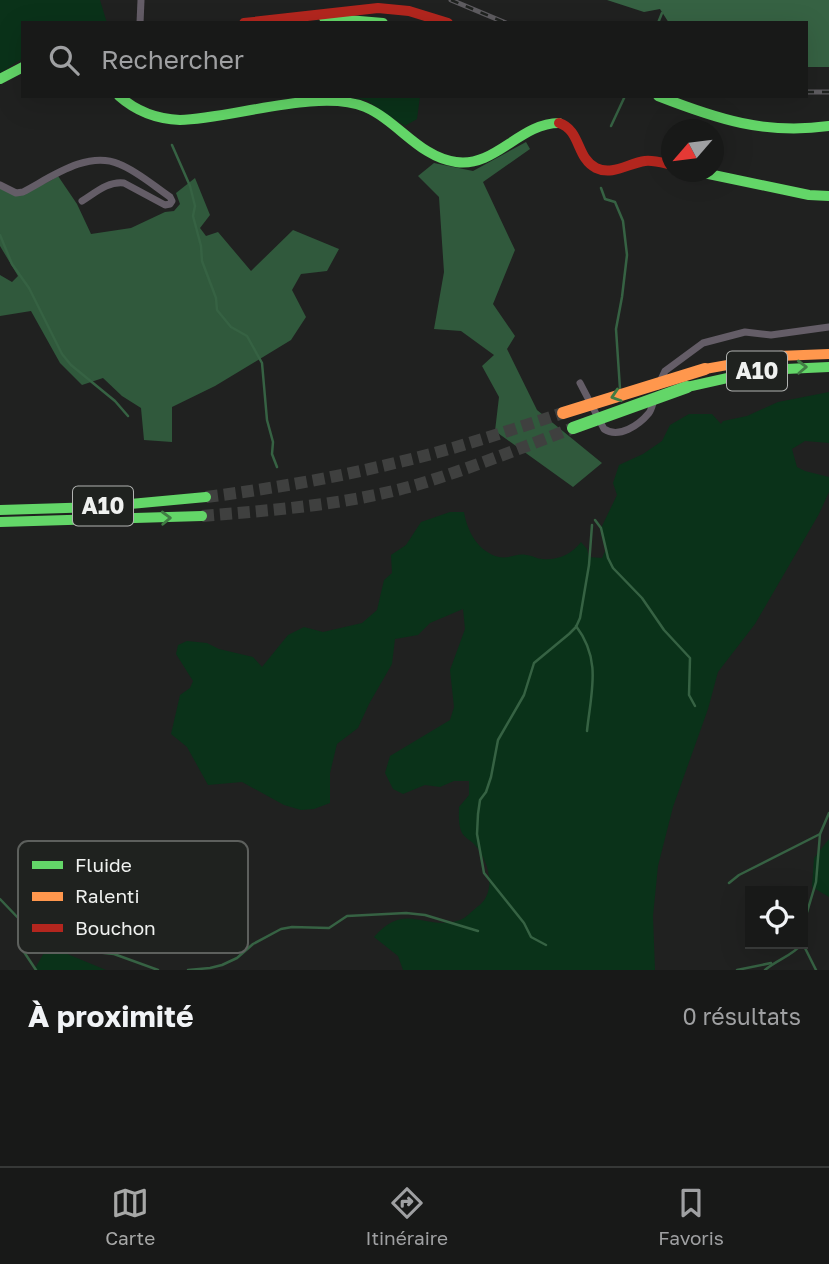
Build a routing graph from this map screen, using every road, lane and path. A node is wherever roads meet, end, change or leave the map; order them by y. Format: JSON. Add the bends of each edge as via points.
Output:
{"nodes":[{"id":1,"x":141,"y":0,"type":"edge"},
{"id":2,"x":409,"y":17,"type":"edge"},
{"id":3,"x":283,"y":18,"type":"junction"},
{"id":4,"x":140,"y":21,"type":"edge"},
{"id":5,"x":260,"y":21,"type":"edge"},
{"id":6,"x":362,"y":21,"type":"edge"},
{"id":7,"x":435,"y":21,"type":"edge"},
{"id":8,"x":21,"y":67,"type":"edge"},
{"id":9,"x":0,"y":79,"type":"edge"},
{"id":10,"x":121,"y":98,"type":"edge"},
{"id":11,"x":664,"y":98,"type":"edge"},
{"id":12,"x":829,"y":126,"type":"edge"},
{"id":13,"x":661,"y":164,"type":"edge"},
{"id":14,"x":724,"y":177,"type":"edge"},
{"id":15,"x":0,"y":186,"type":"edge"},
{"id":16,"x":829,"y":197,"type":"edge"},
{"id":17,"x":82,"y":201,"type":"dead end"},
{"id":18,"x":829,"y":327,"type":"edge"},
{"id":19,"x":829,"y":354,"type":"edge"},
{"id":20,"x":829,"y":367,"type":"edge"},
{"id":21,"x":580,"y":383,"type":"dead end"},
{"id":22,"x":563,"y":413,"type":"tunnel mouth"},
{"id":23,"x":573,"y":428,"type":"tunnel mouth"},
{"id":24,"x":206,"y":497,"type":"tunnel mouth"},
{"id":25,"x":0,"y":510,"type":"edge"},
{"id":26,"x":202,"y":516,"type":"tunnel mouth"},
{"id":27,"x":0,"y":522,"type":"edge"}],
"edges":[{"from":1,"to":4,"type":"street"},
{"from":2,"to":3,"type":"main road","via":[[378,8]]},
{"from":2,"to":7,"type":"main road"},
{"from":3,"to":5,"type":"main road"},
{"from":3,"to":6,"type":"main road"},
{"from":8,"to":9,"type":"main road"},
{"from":10,"to":13,"type":"main road","via":[[138,111],[170,120],[323,102],[359,105],[417,144],[460,162],[481,159],[536,127],[558,123],[575,134],[584,157],[598,169],[644,161]]},
{"from":11,"to":12,"type":"main road","via":[[743,126],[789,130]]},
{"from":14,"to":16,"type":"main road"},
{"from":15,"to":17,"type":"street","via":[[16,194],[62,170],[99,160],[127,168],[172,201],[165,205],[118,182]]},
{"from":18,"to":21,"type":"street","via":[[771,335],[745,332],[703,344],[661,376],[649,413],[622,433],[604,429]]},
{"from":19,"to":22,"type":"main road","number":"A10","one_way":true,"bridge":true,"via":[[769,357],[705,369]]},
{"from":23,"to":20,"type":"main road","number":"A10","one_way":true,"bridge":true,"via":[[687,387],[764,370]]},
{"from":24,"to":25,"type":"main road","number":"A10"},
{"from":27,"to":26,"type":"main road","number":"A10","one_way":true}]}
